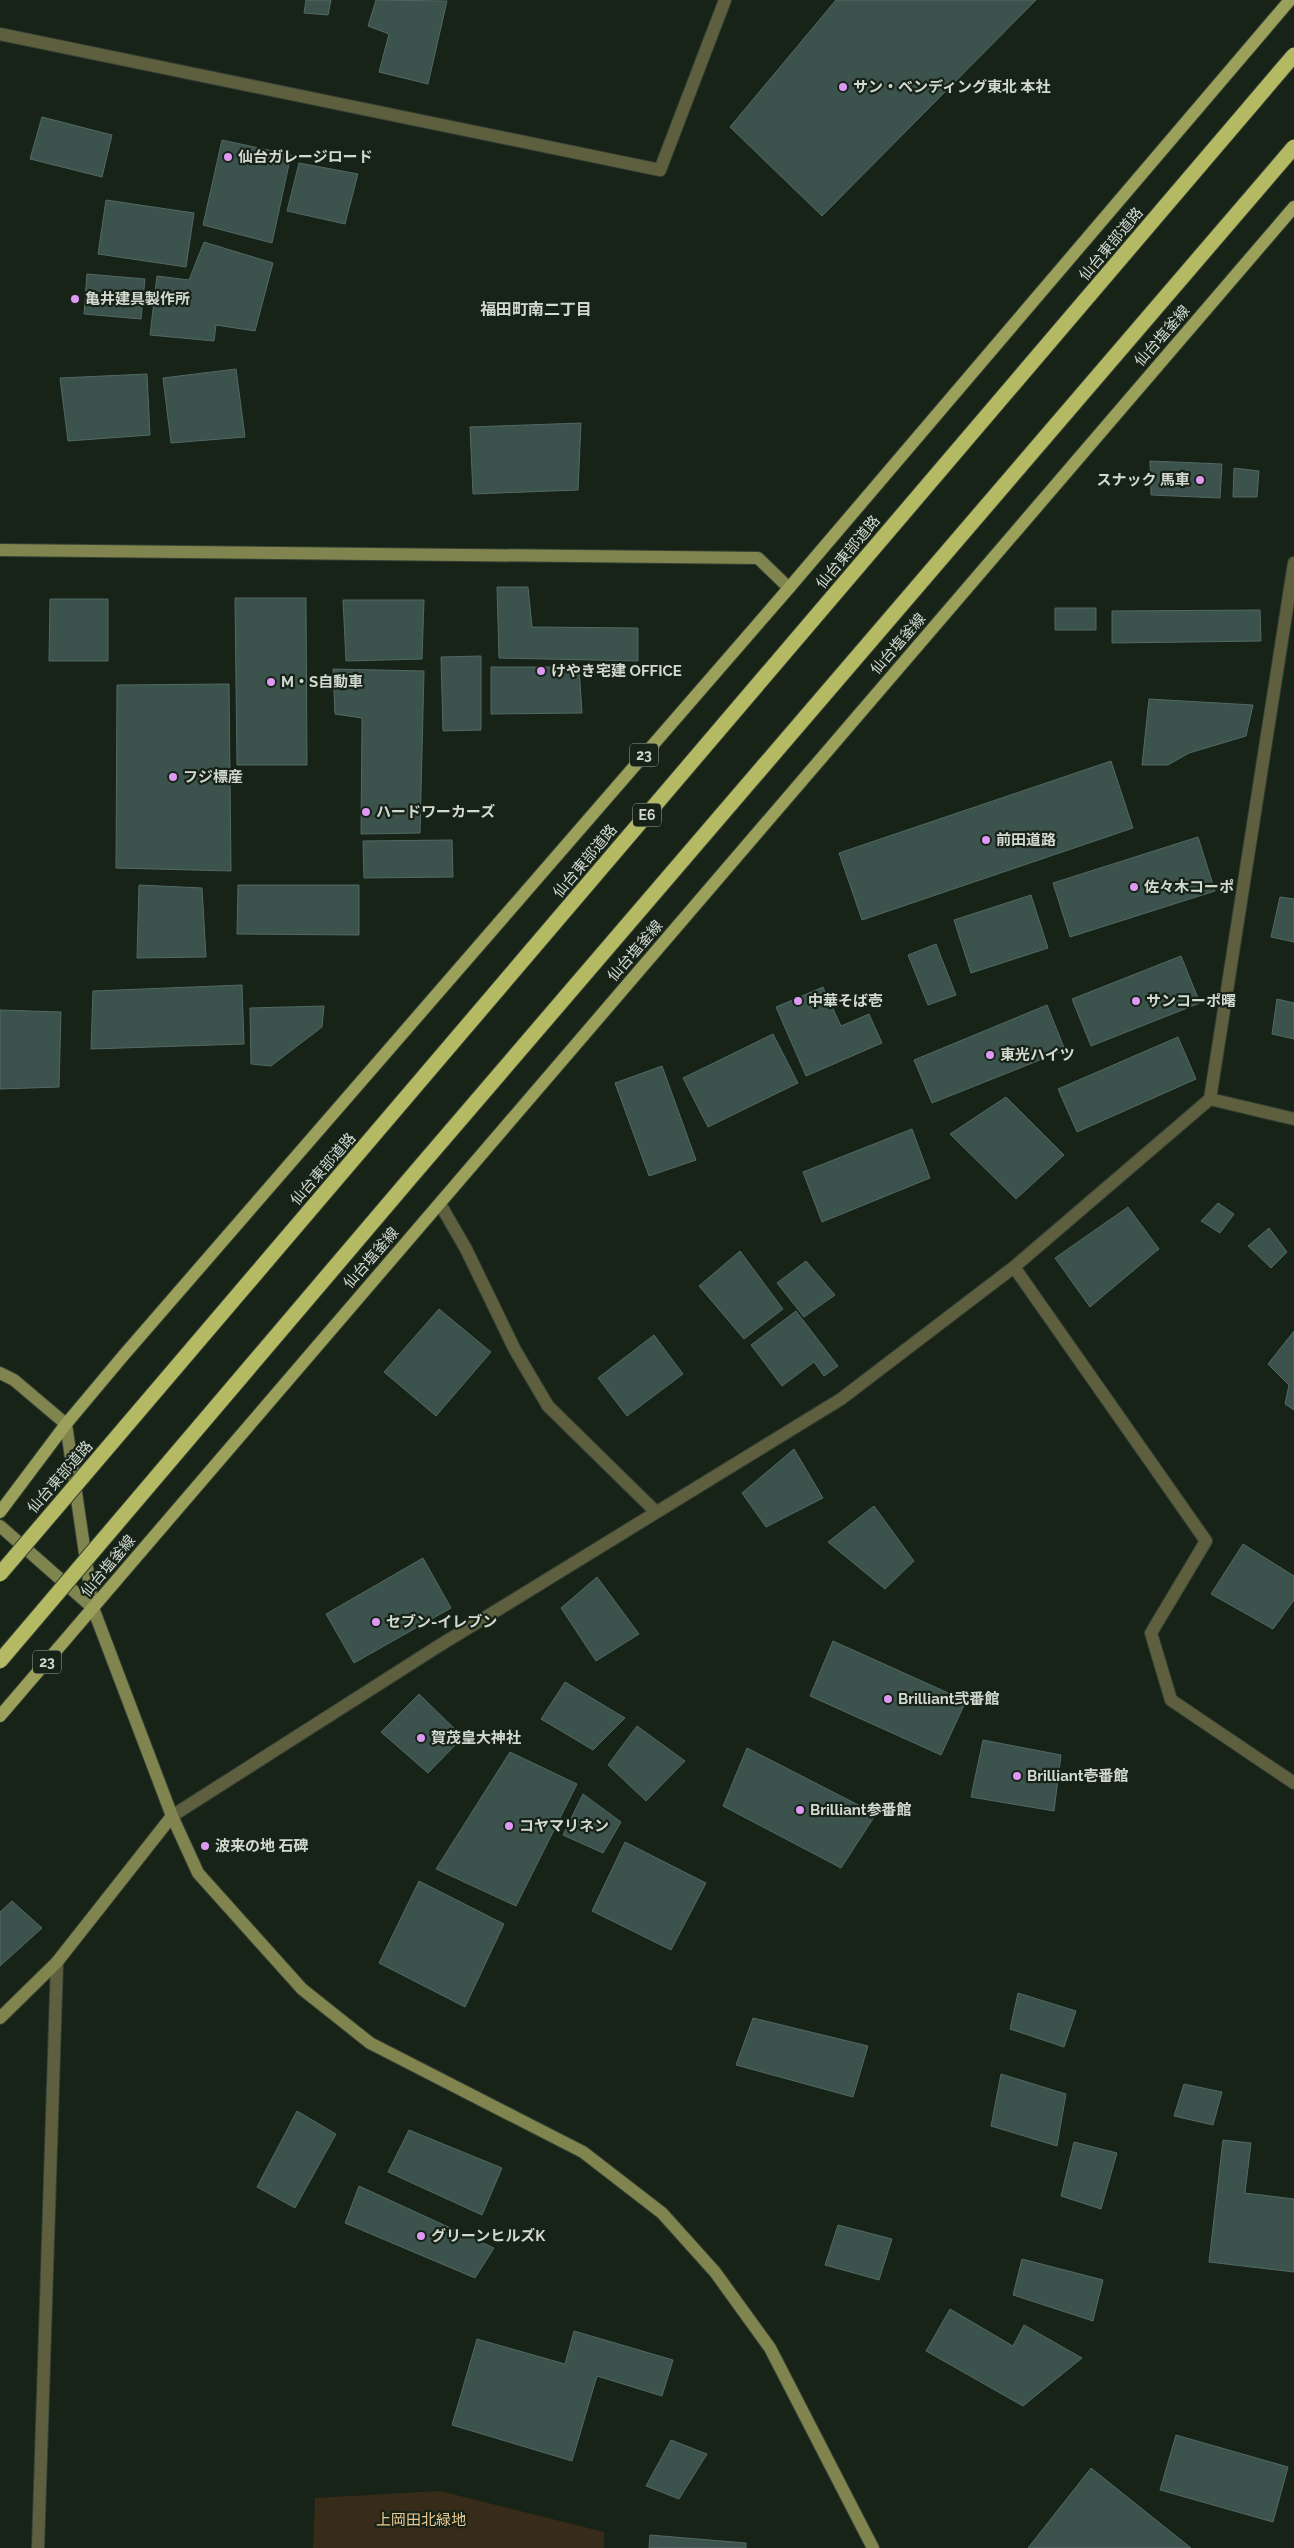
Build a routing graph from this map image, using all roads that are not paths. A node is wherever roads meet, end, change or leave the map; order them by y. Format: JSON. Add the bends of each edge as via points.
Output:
{"nodes":[{"id":1,"x":725,"y":0,"type":"edge"},
{"id":2,"x":1290,"y":0,"type":"edge"},
{"id":3,"x":0,"y":34,"type":"edge"},
{"id":4,"x":1294,"y":56,"type":"edge"},
{"id":5,"x":1294,"y":147,"type":"edge"},
{"id":6,"x":1294,"y":207,"type":"edge"},
{"id":7,"x":0,"y":550,"type":"edge"},
{"id":8,"x":1294,"y":563,"type":"edge"},
{"id":9,"x":789,"y":588,"type":"junction"},
{"id":10,"x":1210,"y":1099,"type":"junction"},
{"id":11,"x":1294,"y":1119,"type":"edge"},
{"id":12,"x":440,"y":1204,"type":"junction"},
{"id":13,"x":1014,"y":1267,"type":"junction"},
{"id":14,"x":0,"y":1373,"type":"edge"},
{"id":15,"x":66,"y":1424,"type":"junction"},
{"id":16,"x":0,"y":1512,"type":"edge"},
{"id":17,"x":656,"y":1512,"type":"junction"},
{"id":18,"x":0,"y":1526,"type":"edge"},
{"id":19,"x":0,"y":1574,"type":"edge"},
{"id":20,"x":93,"y":1608,"type":"junction"},
{"id":21,"x":0,"y":1660,"type":"edge"},
{"id":22,"x":0,"y":1716,"type":"edge"},
{"id":23,"x":1294,"y":1783,"type":"edge"},
{"id":24,"x":172,"y":1816,"type":"junction"},
{"id":25,"x":57,"y":1962,"type":"junction"},
{"id":26,"x":0,"y":2018,"type":"edge"},
{"id":27,"x":38,"y":2548,"type":"edge"},
{"id":28,"x":872,"y":2548,"type":"edge"}],
"edges":[{"from":1,"to":3,"type":"street","via":[[660,170]]},
{"from":2,"to":9,"type":"main road","number":"23"},
{"from":4,"to":19,"type":"highway","name":"仙台東部道路","number":"E6","bridge":true},
{"from":5,"to":21,"type":"highway","bridge":true},
{"from":6,"to":12,"type":"main road","name":"仙台塩釜線","number":"23"},
{"from":7,"to":9,"type":"street","via":[[758,558]]},
{"from":8,"to":10,"type":"street"},
{"from":9,"to":15,"type":"main road","number":"23"},
{"from":10,"to":11,"type":"street"},
{"from":10,"to":13,"type":"street"},
{"from":12,"to":17,"type":"street","via":[[466,1249],[515,1350],[548,1406]]},
{"from":12,"to":20,"type":"main road","name":"仙台塩釜線","number":"23"},
{"from":13,"to":17,"type":"street","via":[[842,1399]]},
{"from":13,"to":23,"type":"street","via":[[1206,1541],[1151,1633],[1172,1700]]},
{"from":14,"to":15,"type":"street","via":[[14,1380]]},
{"from":15,"to":16,"type":"main road","number":"23"},
{"from":15,"to":20,"type":"street"},
{"from":17,"to":24,"type":"street"},
{"from":18,"to":20,"type":"street"},
{"from":20,"to":22,"type":"main road","name":"仙台塩釜線","number":"23"},
{"from":20,"to":24,"type":"street"},
{"from":24,"to":25,"type":"street"},
{"from":24,"to":28,"type":"street","via":[[198,1873],[302,1989],[370,2043],[583,2152],[662,2213],[714,2272],[770,2348]]},
{"from":25,"to":26,"type":"street"},
{"from":25,"to":27,"type":"street"}]}
